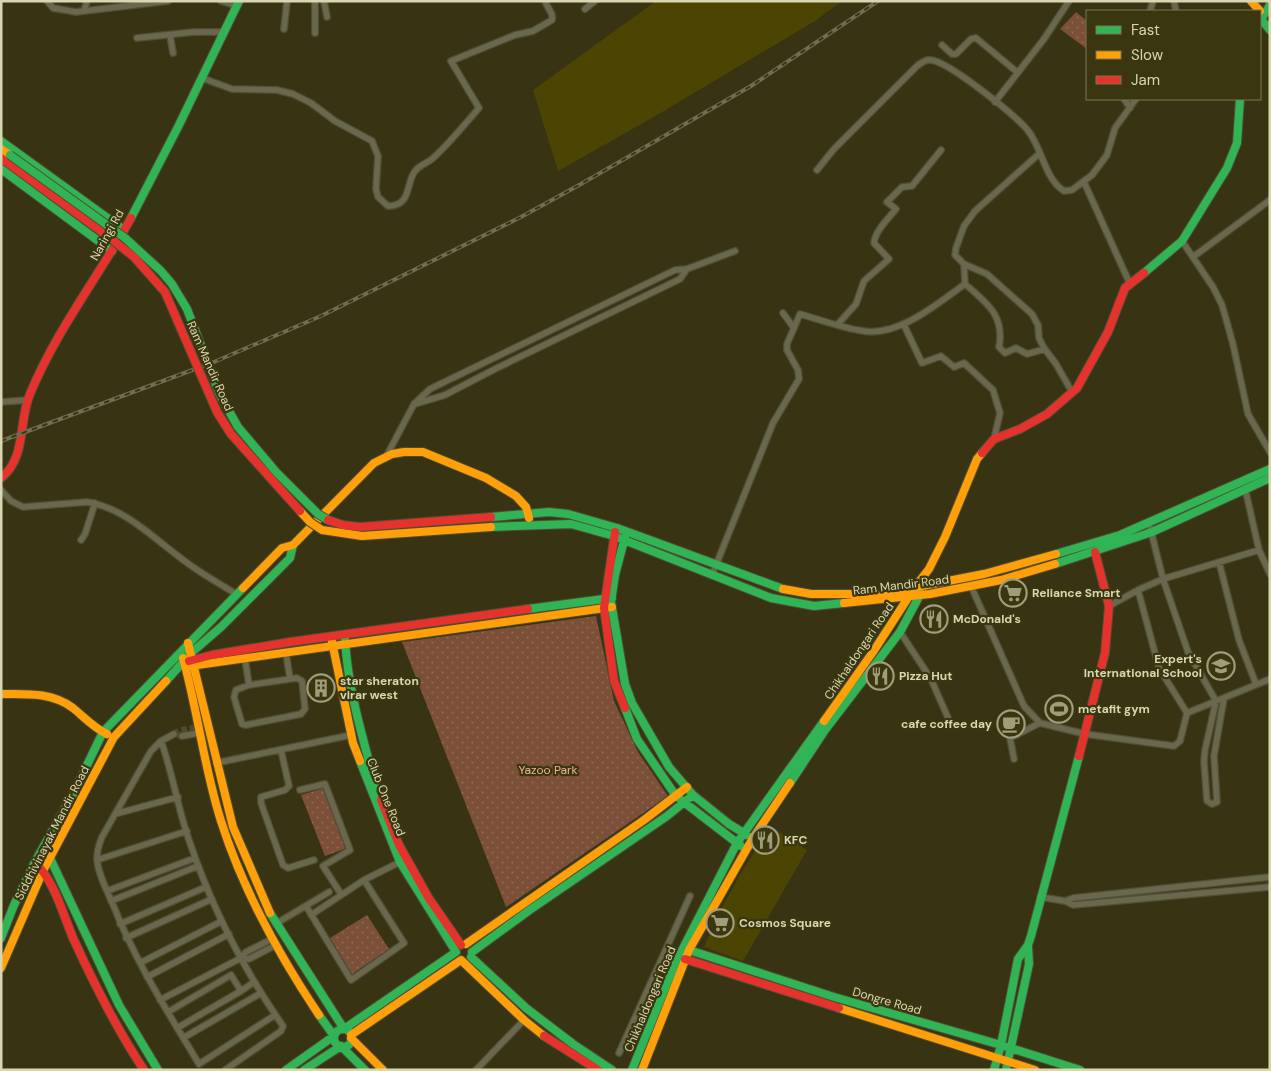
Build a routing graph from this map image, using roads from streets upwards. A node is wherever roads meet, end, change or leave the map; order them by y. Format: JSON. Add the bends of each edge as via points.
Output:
{"nodes":[{"id":1,"x":47,"y":1,"type":"edge"},
{"id":2,"x":87,"y":1,"type":"edge"},
{"id":3,"x":168,"y":1,"type":"edge"},
{"id":4,"x":221,"y":1,"type":"edge"},
{"id":5,"x":287,"y":1,"type":"edge"},
{"id":6,"x":315,"y":1,"type":"edge"},
{"id":7,"x":324,"y":1,"type":"edge"},
{"id":8,"x":545,"y":1,"type":"edge"},
{"id":9,"x":595,"y":1,"type":"edge"},
{"id":10,"x":1069,"y":1,"type":"edge"},
{"id":11,"x":146,"y":2,"type":"edge"},
{"id":12,"x":238,"y":4,"type":"edge"},
{"id":13,"x":586,"y":9,"type":"dead end"},
{"id":14,"x":84,"y":11,"type":"junction"},
{"id":15,"x":1263,"y":14,"type":"edge"},
{"id":16,"x":327,"y":17,"type":"dead end"},
{"id":17,"x":284,"y":29,"type":"dead end"},
{"id":18,"x":1270,"y":30,"type":"edge"},
{"id":19,"x":224,"y":32,"type":"junction"},
{"id":20,"x":315,"y":33,"type":"dead end"},
{"id":21,"x":170,"y":34,"type":"junction"},
{"id":22,"x":137,"y":38,"type":"dead end"},
{"id":23,"x":942,"y":45,"type":"dead end"},
{"id":24,"x":173,"y":53,"type":"dead end"},
{"id":25,"x":1017,"y":72,"type":"junction"},
{"id":26,"x":202,"y":78,"type":"junction"},
{"id":27,"x":1125,"y":100,"type":"edge"},
{"id":28,"x":1135,"y":100,"type":"edge"},
{"id":29,"x":1240,"y":100,"type":"edge"},
{"id":30,"x":995,"y":102,"type":"junction"},
{"id":31,"x":1130,"y":108,"type":"junction"},
{"id":32,"x":1,"y":141,"type":"edge"},
{"id":33,"x":1,"y":149,"type":"edge"},
{"id":34,"x":941,"y":150,"type":"dead end"},
{"id":35,"x":1040,"y":153,"type":"junction"},
{"id":36,"x":5,"y":158,"type":"edge"},
{"id":37,"x":1,"y":169,"type":"edge"},
{"id":38,"x":817,"y":170,"type":"dead end"},
{"id":39,"x":1084,"y":182,"type":"junction"},
{"id":40,"x":1270,"y":200,"type":"edge"},
{"id":41,"x":124,"y":230,"type":"junction"},
{"id":42,"x":1182,"y":241,"type":"junction"},
{"id":43,"x":112,"y":251,"type":"junction"},
{"id":44,"x":735,"y":251,"type":"dead end"},
{"id":45,"x":1194,"y":257,"type":"junction"},
{"id":46,"x":964,"y":264,"type":"junction"},
{"id":47,"x":687,"y":269,"type":"junction"},
{"id":48,"x":965,"y":284,"type":"junction"},
{"id":49,"x":1130,"y":284,"type":"junction"},
{"id":50,"x":783,"y":313,"type":"dead end"},
{"id":51,"x":569,"y":321,"type":"junction"},
{"id":52,"x":838,"y":324,"type":"junction"},
{"id":53,"x":904,"y":325,"type":"junction"},
{"id":54,"x":794,"y":328,"type":"junction"},
{"id":55,"x":574,"y":330,"type":"junction"},
{"id":56,"x":1045,"y":349,"type":"junction"},
{"id":57,"x":1072,"y":392,"type":"junction"},
{"id":58,"x":28,"y":400,"type":"junction"},
{"id":59,"x":1,"y":402,"type":"edge"},
{"id":60,"x":414,"y":404,"type":"junction"},
{"id":61,"x":994,"y":439,"type":"junction"},
{"id":62,"x":1270,"y":452,"type":"edge"},
{"id":63,"x":387,"y":455,"type":"junction"},
{"id":64,"x":1270,"y":469,"type":"edge"},
{"id":65,"x":1,"y":478,"type":"edge"},
{"id":66,"x":1270,"y":478,"type":"edge"},
{"id":67,"x":1242,"y":481,"type":"junction"},
{"id":68,"x":1246,"y":489,"type":"junction"},
{"id":69,"x":1,"y":490,"type":"edge"},
{"id":70,"x":95,"y":503,"type":"junction"},
{"id":71,"x":529,"y":514,"type":"junction"},
{"id":72,"x":1149,"y":523,"type":"junction"},
{"id":73,"x":528,"y":525,"type":"junction"},
{"id":74,"x":616,"y":532,"type":"junction"},
{"id":75,"x":1152,"y":532,"type":"junction"},
{"id":76,"x":625,"y":536,"type":"junction"},
{"id":77,"x":81,"y":540,"type":"dead end"},
{"id":78,"x":293,"y":545,"type":"junction"},
{"id":79,"x":1259,"y":550,"type":"junction"},
{"id":80,"x":1095,"y":552,"type":"junction"},
{"id":81,"x":1219,"y":562,"type":"junction"},
{"id":82,"x":716,"y":565,"type":"junction"},
{"id":83,"x":929,"y":569,"type":"junction"},
{"id":84,"x":1270,"y":574,"type":"edge"},
{"id":85,"x":712,"y":575,"type":"junction"},
{"id":86,"x":1163,"y":580,"type":"junction"},
{"id":87,"x":925,"y":585,"type":"junction"},
{"id":88,"x":971,"y":586,"type":"junction"},
{"id":89,"x":915,"y":587,"type":"junction"},
{"id":90,"x":1138,"y":590,"type":"junction"},
{"id":91,"x":236,"y":594,"type":"junction"},
{"id":92,"x":920,"y":595,"type":"junction"},
{"id":93,"x":910,"y":596,"type":"junction"},
{"id":94,"x":608,"y":598,"type":"junction"},
{"id":95,"x":1109,"y":606,"type":"junction"},
{"id":96,"x":608,"y":607,"type":"junction"},
{"id":97,"x":900,"y":632,"type":"junction"},
{"id":98,"x":345,"y":635,"type":"junction"},
{"id":99,"x":331,"y":637,"type":"junction"},
{"id":100,"x":188,"y":643,"type":"junction"},
{"id":101,"x":345,"y":645,"type":"junction"},
{"id":102,"x":334,"y":646,"type":"junction"},
{"id":103,"x":181,"y":651,"type":"junction"},
{"id":104,"x":286,"y":653,"type":"junction"},
{"id":105,"x":245,"y":659,"type":"junction"},
{"id":106,"x":188,"y":661,"type":"junction"},
{"id":107,"x":290,"y":679,"type":"junction"},
{"id":108,"x":1269,"y":680,"type":"edge"},
{"id":109,"x":1256,"y":684,"type":"junction"},
{"id":110,"x":249,"y":685,"type":"junction"},
{"id":111,"x":1,"y":694,"type":"edge"},
{"id":112,"x":1224,"y":698,"type":"junction"},
{"id":113,"x":1216,"y":701,"type":"junction"},
{"id":114,"x":1187,"y":713,"type":"junction"},
{"id":115,"x":949,"y":720,"type":"dead end"},
{"id":116,"x":1040,"y":723,"type":"junction"},
{"id":117,"x":103,"y":732,"type":"junction"},
{"id":118,"x":199,"y":733,"type":"junction"},
{"id":119,"x":174,"y":734,"type":"tunnel mouth"},
{"id":120,"x":1085,"y":734,"type":"junction"},
{"id":121,"x":351,"y":735,"type":"junction"},
{"id":122,"x":182,"y":736,"type":"dead end"},
{"id":123,"x":114,"y":737,"type":"junction"},
{"id":124,"x":161,"y":741,"type":"junction"},
{"id":125,"x":281,"y":750,"type":"junction"},
{"id":126,"x":1014,"y":759,"type":"dead end"},
{"id":127,"x":216,"y":763,"type":"junction"},
{"id":128,"x":1216,"y":782,"type":"junction"},
{"id":129,"x":1205,"y":784,"type":"junction"},
{"id":130,"x":687,"y":787,"type":"junction"},
{"id":131,"x":300,"y":790,"type":"dead end"},
{"id":132,"x":693,"y":795,"type":"junction"},
{"id":133,"x":676,"y":796,"type":"junction"},
{"id":134,"x":178,"y":797,"type":"junction"},
{"id":135,"x":684,"y":803,"type":"junction"},
{"id":136,"x":115,"y":814,"type":"junction"},
{"id":137,"x":187,"y":832,"type":"junction"},
{"id":138,"x":743,"y":832,"type":"junction"},
{"id":139,"x":753,"y":838,"type":"junction"},
{"id":140,"x":737,"y":843,"type":"junction"},
{"id":141,"x":42,"y":850,"type":"junction"},
{"id":142,"x":747,"y":850,"type":"junction"},
{"id":143,"x":50,"y":858,"type":"junction"},
{"id":144,"x":195,"y":858,"type":"junction"},
{"id":145,"x":97,"y":860,"type":"junction"},
{"id":146,"x":314,"y":860,"type":"dead end"},
{"id":147,"x":35,"y":862,"type":"junction"},
{"id":148,"x":400,"y":862,"type":"junction"},
{"id":149,"x":198,"y":866,"type":"junction"},
{"id":150,"x":43,"y":871,"type":"junction"},
{"id":151,"x":1270,"y":878,"type":"edge"},
{"id":152,"x":364,"y":880,"type":"junction"},
{"id":153,"x":1226,"y":883,"type":"junction"},
{"id":154,"x":206,"y":887,"type":"junction"},
{"id":155,"x":1270,"y":887,"type":"edge"},
{"id":156,"x":107,"y":891,"type":"junction"},
{"id":157,"x":1226,"y":891,"type":"junction"},
{"id":158,"x":329,"y":892,"type":"dead end"},
{"id":159,"x":341,"y":894,"type":"junction"},
{"id":160,"x":690,"y":896,"type":"dead end"},
{"id":161,"x":1040,"y":897,"type":"junction"},
{"id":162,"x":1124,"y":897,"type":"junction"},
{"id":163,"x":212,"y":899,"type":"junction"},
{"id":164,"x":111,"y":901,"type":"junction"},
{"id":165,"x":306,"y":906,"type":"junction"},
{"id":166,"x":311,"y":915,"type":"junction"},
{"id":167,"x":222,"y":921,"type":"junction"},
{"id":168,"x":277,"y":923,"type":"junction"},
{"id":169,"x":120,"y":924,"type":"junction"},
{"id":170,"x":229,"y":934,"type":"junction"},
{"id":171,"x":1,"y":938,"type":"edge"},
{"id":172,"x":126,"y":938,"type":"junction"},
{"id":173,"x":274,"y":942,"type":"junction"},
{"id":174,"x":1028,"y":945,"type":"junction"},
{"id":175,"x":461,"y":947,"type":"junction"},
{"id":176,"x":689,"y":950,"type":"junction"},
{"id":177,"x":472,"y":954,"type":"junction"},
{"id":178,"x":241,"y":958,"type":"junction"},
{"id":179,"x":685,"y":959,"type":"junction"},
{"id":180,"x":461,"y":960,"type":"junction"},
{"id":181,"x":140,"y":963,"type":"junction"},
{"id":182,"x":1,"y":968,"type":"edge"},
{"id":183,"x":147,"y":977,"type":"junction"},
{"id":184,"x":254,"y":982,"type":"junction"},
{"id":185,"x":241,"y":991,"type":"junction"},
{"id":186,"x":261,"y":993,"type":"junction"},
{"id":187,"x":160,"y":1000,"type":"junction"},
{"id":188,"x":168,"y":1012,"type":"junction"},
{"id":189,"x":275,"y":1015,"type":"junction"},
{"id":190,"x":524,"y":1020,"type":"junction"},
{"id":191,"x":177,"y":1028,"type":"junction"},
{"id":192,"x":344,"y":1029,"type":"junction"},
{"id":193,"x":334,"y":1036,"type":"junction"},
{"id":194,"x":351,"y":1036,"type":"junction"},
{"id":195,"x":183,"y":1038,"type":"junction"},
{"id":196,"x":1001,"y":1045,"type":"junction"},
{"id":197,"x":340,"y":1046,"type":"junction"},
{"id":198,"x":1012,"y":1048,"type":"junction"},
{"id":199,"x":146,"y":1052,"type":"junction"},
{"id":200,"x":619,"y":1053,"type":"dead end"},
{"id":201,"x":136,"y":1059,"type":"junction"},
{"id":202,"x":998,"y":1059,"type":"junction"},
{"id":203,"x":199,"y":1064,"type":"junction"},
{"id":204,"x":1007,"y":1066,"type":"edge"},
{"id":205,"x":144,"y":1070,"type":"edge"},
{"id":206,"x":158,"y":1070,"type":"edge"},
{"id":207,"x":202,"y":1070,"type":"edge"},
{"id":208,"x":225,"y":1070,"type":"edge"},
{"id":209,"x":286,"y":1070,"type":"edge"},
{"id":210,"x":304,"y":1070,"type":"edge"},
{"id":211,"x":365,"y":1070,"type":"edge"},
{"id":212,"x":383,"y":1070,"type":"edge"},
{"id":213,"x":476,"y":1070,"type":"edge"},
{"id":214,"x":598,"y":1070,"type":"edge"},
{"id":215,"x":612,"y":1070,"type":"edge"},
{"id":216,"x":632,"y":1070,"type":"edge"},
{"id":217,"x":642,"y":1070,"type":"edge"},
{"id":218,"x":994,"y":1070,"type":"edge"},
{"id":219,"x":1035,"y":1070,"type":"edge"},
{"id":220,"x":1080,"y":1070,"type":"edge"}],
"edges":[{"from":1,"to":14,"type":"street","via":[[53,8]]},
{"from":2,"to":14,"type":"street"},
{"from":3,"to":11,"type":"street"},
{"from":4,"to":12,"type":"street"},
{"from":5,"to":17,"type":"street"},
{"from":6,"to":20,"type":"street"},
{"from":7,"to":16,"type":"street"},
{"from":8,"to":26,"type":"street","via":[[552,20],[533,31],[451,60],[479,108],[432,159],[415,170],[408,193],[394,206],[388,206],[378,197],[378,156],[372,141],[293,94],[277,90],[232,89]]},
{"from":9,"to":13,"type":"street"},
{"from":10,"to":25,"type":"street"},
{"from":11,"to":14,"type":"street"},
{"from":12,"to":19,"type":"street","name":"Naringi Rd"},
{"from":15,"to":18,"type":"street"},
{"from":19,"to":21,"type":"street"},
{"from":19,"to":26,"type":"street","name":"Naringi Rd"},
{"from":21,"to":22,"type":"street"},
{"from":21,"to":24,"type":"street"},
{"from":23,"to":25,"type":"street","via":[[956,54],[976,38]]},
{"from":25,"to":30,"type":"street"},
{"from":26,"to":41,"type":"street","name":"Naringi Rd"},
{"from":27,"to":31,"type":"street"},
{"from":28,"to":31,"type":"street"},
{"from":29,"to":42,"type":"street","via":[[1237,143],[1227,168]]},
{"from":30,"to":35,"type":"street","via":[[1028,130]]},
{"from":30,"to":38,"type":"street","via":[[950,67],[925,60],[834,148]]},
{"from":31,"to":39,"type":"street","via":[[1115,128],[1107,155]]},
{"from":32,"to":41,"type":"street"},
{"from":33,"to":36,"type":"street"},
{"from":34,"to":52,"type":"street","via":[[912,186],[902,188],[887,202],[896,209],[874,243],[889,259],[864,280],[856,304]]},
{"from":35,"to":39,"type":"street","via":[[1059,188],[1069,191]]},
{"from":35,"to":46,"type":"street","via":[[964,226],[955,255]]},
{"from":36,"to":71,"type":"street","bridge":true,"via":[[140,250],[161,271],[188,314],[220,396],[234,421],[318,514],[342,526],[360,527]]},
{"from":36,"to":73,"type":"street","name":"Ram Mandir Road","bridge":true,"via":[[134,257],[165,292],[217,412],[231,434],[310,522],[322,530],[362,536]]},
{"from":37,"to":43,"type":"street"},
{"from":39,"to":49,"type":"street"},
{"from":40,"to":45,"type":"street"},
{"from":41,"to":43,"type":"street","name":"Naringi Rd"},
{"from":42,"to":45,"type":"street"},
{"from":42,"to":49,"type":"street"},
{"from":43,"to":58,"type":"street","name":"Naringi Rd","via":[[46,359]]},
{"from":44,"to":47,"type":"street"},
{"from":45,"to":62,"type":"street","via":[[1222,305],[1248,414]]},
{"from":46,"to":48,"type":"street"},
{"from":46,"to":56,"type":"street","via":[[987,274],[1032,314]]},
{"from":47,"to":51,"type":"street","via":[[675,270]]},
{"from":47,"to":55,"type":"street","via":[[680,279]]},
{"from":48,"to":53,"type":"street"},
{"from":48,"to":56,"type":"street","via":[[988,303],[1000,323],[999,347],[1005,353],[1016,348],[1028,354]]},
{"from":49,"to":57,"type":"street","via":[[1122,293],[1108,332],[1090,367]]},
{"from":50,"to":54,"type":"street"},
{"from":51,"to":55,"type":"street"},
{"from":51,"to":60,"type":"street","via":[[430,389]]},
{"from":52,"to":53,"type":"street","via":[[865,332]]},
{"from":52,"to":54,"type":"street","via":[[800,314]]},
{"from":53,"to":61,"type":"street","via":[[922,363],[942,356],[954,367],[964,363],[993,390],[1000,413]]},
{"from":54,"to":82,"type":"street","via":[[787,350],[798,370],[799,380],[773,423]]},
{"from":55,"to":60,"type":"street","via":[[445,396]]},
{"from":56,"to":57,"type":"street"},
{"from":57,"to":61,"type":"street","via":[[1047,414]]},
{"from":58,"to":59,"type":"street"},
{"from":58,"to":65,"type":"street","name":"Naringi Rd","via":[[15,464]]},
{"from":60,"to":63,"type":"street"},
{"from":61,"to":83,"type":"street","via":[[977,459]]},
{"from":63,"to":71,"type":"street","via":[[412,450],[452,463],[513,493],[524,503]]},
{"from":63,"to":78,"type":"street","via":[[374,463]]},
{"from":64,"to":67,"type":"street"},
{"from":66,"to":68,"type":"street","name":"Ram Mandir Road"},
{"from":67,"to":68,"type":"street"},
{"from":67,"to":72,"type":"street"},
{"from":68,"to":75,"type":"street","name":"Ram Mandir Road"},
{"from":68,"to":79,"type":"street"},
{"from":69,"to":70,"type":"street","via":[[11,501],[23,507]]},
{"from":70,"to":77,"type":"street"},
{"from":70,"to":91,"type":"street","via":[[124,517],[193,568]]},
{"from":71,"to":73,"type":"street"},
{"from":71,"to":74,"type":"street","via":[[568,514]]},
{"from":72,"to":75,"type":"street"},
{"from":72,"to":87,"type":"street","via":[[1094,544],[984,574]]},
{"from":73,"to":74,"type":"street","name":"Ram Mandir Road","via":[[571,524]]},
{"from":74,"to":76,"type":"street","name":"Ram Mandir Road"},
{"from":74,"to":94,"type":"street"},
{"from":75,"to":80,"type":"street","name":"Ram Mandir Road"},
{"from":75,"to":86,"type":"street"},
{"from":76,"to":82,"type":"street"},
{"from":76,"to":85,"type":"street","name":"Ram Mandir Road"},
{"from":76,"to":94,"type":"street"},
{"from":78,"to":91,"type":"street","via":[[282,548]]},
{"from":78,"to":106,"type":"street","name":"Siddhivinayak Mandir Road","via":[[290,558]]},
{"from":79,"to":81,"type":"street"},
{"from":79,"to":84,"type":"street"},
{"from":80,"to":88,"type":"street","name":"Ram Mandir Road"},
{"from":80,"to":95,"type":"street"},
{"from":81,"to":86,"type":"street"},
{"from":81,"to":109,"type":"street","via":[[1239,640]]},
{"from":82,"to":85,"type":"street"},
{"from":82,"to":89,"type":"street","via":[[788,591],[811,594],[881,594]]},
{"from":83,"to":87,"type":"street","name":"Chikhaldongari Road"},
{"from":83,"to":89,"type":"street","name":"Chikhaldongari Road"},
{"from":85,"to":93,"type":"street","name":"Ram Mandir Road","via":[[771,598],[814,606]]},
{"from":86,"to":90,"type":"street"},
{"from":86,"to":113,"type":"street","via":[[1188,652]]},
{"from":87,"to":89,"type":"street"},
{"from":87,"to":92,"type":"street","name":"Chikhaldongari Road"},
{"from":88,"to":92,"type":"street","name":"Ram Mandir Road"},
{"from":88,"to":116,"type":"street","via":[[1024,706]]},
{"from":89,"to":93,"type":"street","name":"Chikhaldongari Road"},
{"from":90,"to":95,"type":"street"},
{"from":90,"to":114,"type":"street","via":[[1159,668]]},
{"from":91,"to":100,"type":"street","name":"Siddhivinayak Mandir Road"},
{"from":92,"to":93,"type":"street","name":"Ram Mandir Road"},
{"from":92,"to":97,"type":"street","name":"Chikhaldongari Road"},
{"from":93,"to":138,"type":"street","name":"Chikhaldongari Road"},
{"from":94,"to":96,"type":"street"},
{"from":94,"to":98,"type":"street"},
{"from":95,"to":120,"type":"street","via":[[1105,653]]},
{"from":96,"to":101,"type":"street"},
{"from":96,"to":130,"type":"street","via":[[632,703],[669,766]]},
{"from":96,"to":133,"type":"street","via":[[614,681],[637,739]]},
{"from":97,"to":115,"type":"street","via":[[931,679]]},
{"from":97,"to":139,"type":"street","name":"Chikhaldongari Road","via":[[826,730]]},
{"from":98,"to":99,"type":"street"},
{"from":98,"to":101,"type":"street","name":"Club One Road"},
{"from":99,"to":102,"type":"street","name":"Club One Road"},
{"from":99,"to":106,"type":"street"},
{"from":100,"to":103,"type":"street","name":"Siddhivinayak Mandir Road"},
{"from":100,"to":106,"type":"street"},
{"from":101,"to":102,"type":"street"},
{"from":101,"to":175,"type":"street","name":"Club One Road","via":[[355,710],[373,781],[399,846]]},
{"from":102,"to":104,"type":"street"},
{"from":102,"to":121,"type":"street","name":"Club One Road"},
{"from":103,"to":106,"type":"street"},
{"from":103,"to":117,"type":"street","name":"Siddhivinayak Mandir Road"},
{"from":104,"to":105,"type":"street"},
{"from":104,"to":107,"type":"street"},
{"from":105,"to":106,"type":"street"},
{"from":105,"to":110,"type":"street"},
{"from":106,"to":118,"type":"street"},
{"from":106,"to":123,"type":"street","name":"Siddhivinayak Mandir Road"},
{"from":106,"to":127,"type":"street"},
{"from":107,"to":110,"type":"street"},
{"from":107,"to":110,"type":"street","via":[[302,681],[304,712],[246,725],[240,721],[234,693]]},
{"from":108,"to":109,"type":"street"},
{"from":109,"to":112,"type":"street"},
{"from":111,"to":117,"type":"street","via":[[35,694],[55,699]]},
{"from":112,"to":113,"type":"street"},
{"from":112,"to":128,"type":"street","via":[[1214,756]]},
{"from":113,"to":114,"type":"street"},
{"from":113,"to":129,"type":"street","via":[[1205,750]]},
{"from":114,"to":120,"type":"street","via":[[1180,741],[1174,746]]},
{"from":116,"to":120,"type":"street"},
{"from":116,"to":126,"type":"street","via":[[1010,738]]},
{"from":117,"to":123,"type":"street"},
{"from":117,"to":141,"type":"street","name":"Siddhivinayak Mandir Road"},
{"from":118,"to":122,"type":"street"},
{"from":118,"to":173,"type":"street","via":[[238,869]]},
{"from":119,"to":124,"type":"street"},
{"from":120,"to":161,"type":"street"},
{"from":121,"to":125,"type":"street"},
{"from":121,"to":148,"type":"street","name":"Club One Road"},
{"from":123,"to":143,"type":"street","name":"Siddhivinayak Mandir Road"},
{"from":124,"to":134,"type":"street"},
{"from":124,"to":136,"type":"street","via":[[151,751]]},
{"from":125,"to":127,"type":"street"},
{"from":125,"to":146,"type":"street","via":[[289,786],[262,797],[260,803],[285,867]]},
{"from":127,"to":168,"type":"street","via":[[233,827]]},
{"from":128,"to":129,"type":"street"},
{"from":128,"to":129,"type":"street","via":[[1217,802],[1214,804],[1207,801]]},
{"from":130,"to":132,"type":"street"},
{"from":130,"to":133,"type":"street"},
{"from":131,"to":159,"type":"street","via":[[325,784],[350,850],[323,866]]},
{"from":132,"to":135,"type":"street"},
{"from":132,"to":138,"type":"street"},
{"from":133,"to":135,"type":"street"},
{"from":133,"to":175,"type":"street"},
{"from":134,"to":136,"type":"street"},
{"from":134,"to":137,"type":"street"},
{"from":135,"to":140,"type":"street"},
{"from":135,"to":177,"type":"street"},
{"from":136,"to":145,"type":"street","via":[[100,841]]},
{"from":137,"to":144,"type":"street"},
{"from":137,"to":145,"type":"street"},
{"from":138,"to":139,"type":"street"},
{"from":138,"to":140,"type":"street","name":"Chikhaldongari Road"},
{"from":139,"to":142,"type":"street","name":"Chikhaldongari Road"},
{"from":140,"to":142,"type":"street"},
{"from":140,"to":216,"type":"street","name":"Chikhaldongari Road","via":[[675,964]]},
{"from":141,"to":143,"type":"street"},
{"from":141,"to":147,"type":"street","name":"Siddhivinayak Mandir Road"},
{"from":142,"to":176,"type":"street","name":"Chikhaldongari Road"},
{"from":143,"to":150,"type":"street","name":"Siddhivinayak Mandir Road"},
{"from":143,"to":199,"type":"street","via":[[119,1005]]},
{"from":144,"to":149,"type":"street"},
{"from":144,"to":156,"type":"street"},
{"from":145,"to":156,"type":"street"},
{"from":147,"to":150,"type":"street"},
{"from":147,"to":171,"type":"street","name":"Siddhivinayak Mandir Road"},
{"from":148,"to":152,"type":"street"},
{"from":148,"to":175,"type":"street","name":"Club One Road"},
{"from":149,"to":154,"type":"street"},
{"from":149,"to":164,"type":"street"},
{"from":150,"to":182,"type":"street","name":"Siddhivinayak Mandir Road"},
{"from":150,"to":201,"type":"street","via":[[55,890],[94,983]]},
{"from":151,"to":153,"type":"street"},
{"from":152,"to":159,"type":"street"},
{"from":152,"to":166,"type":"street","via":[[404,943],[351,980]]},
{"from":153,"to":157,"type":"street"},
{"from":153,"to":162,"type":"street"},
{"from":154,"to":163,"type":"street"},
{"from":154,"to":169,"type":"street"},
{"from":155,"to":157,"type":"street"},
{"from":156,"to":164,"type":"street"},
{"from":157,"to":162,"type":"street"},
{"from":158,"to":165,"type":"street"},
{"from":159,"to":166,"type":"street"},
{"from":160,"to":200,"type":"street"},
{"from":161,"to":162,"type":"street","via":[[1073,905]]},
{"from":161,"to":174,"type":"street"},
{"from":163,"to":167,"type":"street"},
{"from":163,"to":172,"type":"street"},
{"from":164,"to":169,"type":"street"},
{"from":165,"to":166,"type":"street"},
{"from":165,"to":168,"type":"street"},
{"from":167,"to":170,"type":"street"},
{"from":167,"to":181,"type":"street"},
{"from":168,"to":192,"type":"street"},
{"from":169,"to":172,"type":"street"},
{"from":170,"to":178,"type":"street"},
{"from":170,"to":183,"type":"street"},
{"from":172,"to":181,"type":"street"},
{"from":173,"to":178,"type":"street","via":[[249,959]]},
{"from":173,"to":193,"type":"street"},
{"from":174,"to":196,"type":"street","via":[[1018,960]]},
{"from":174,"to":198,"type":"street","via":[[1029,964]]},
{"from":175,"to":177,"type":"street","name":"Club One Road","via":[[470,947]]},
{"from":175,"to":180,"type":"street","name":"Club One Road","via":[[457,956]]},
{"from":175,"to":192,"type":"street"},
{"from":176,"to":179,"type":"street","name":"Chikhaldongari Road"},
{"from":176,"to":196,"type":"street","name":"Dongre Road","via":[[834,997]]},
{"from":177,"to":180,"type":"street"},
{"from":177,"to":215,"type":"street","name":"Club One Road","via":[[526,1008]]},
{"from":178,"to":184,"type":"street"},
{"from":178,"to":187,"type":"street"},
{"from":179,"to":202,"type":"street","name":"Dongre Road"},
{"from":179,"to":217,"type":"street","name":"Chikhaldongari Road"},
{"from":180,"to":190,"type":"street","name":"Club One Road"},
{"from":180,"to":194,"type":"street"},
{"from":181,"to":183,"type":"street"},
{"from":183,"to":187,"type":"street"},
{"from":184,"to":185,"type":"street"},
{"from":184,"to":186,"type":"street"},
{"from":185,"to":188,"type":"street","via":[[231,975]]},
{"from":185,"to":191,"type":"street"},
{"from":186,"to":189,"type":"street"},
{"from":186,"to":195,"type":"street"},
{"from":187,"to":188,"type":"street"},
{"from":188,"to":191,"type":"street"},
{"from":189,"to":203,"type":"street"},
{"from":189,"to":208,"type":"street","via":[[283,1026],[281,1031]]},
{"from":190,"to":213,"type":"street"},
{"from":190,"to":214,"type":"street","name":"Club One Road"},
{"from":191,"to":195,"type":"street"},
{"from":192,"to":193,"type":"street","via":[[336,1031]]},
{"from":192,"to":194,"type":"street"},
{"from":193,"to":197,"type":"street"},
{"from":193,"to":209,"type":"street"},
{"from":194,"to":197,"type":"street","via":[[348,1044]]},
{"from":194,"to":212,"type":"street"},
{"from":195,"to":203,"type":"street"},
{"from":196,"to":198,"type":"street","name":"Dongre Road"},
{"from":196,"to":202,"type":"street"},
{"from":197,"to":210,"type":"street"},
{"from":197,"to":211,"type":"street"},
{"from":198,"to":204,"type":"street"},
{"from":198,"to":220,"type":"street","name":"Dongre Road"},
{"from":199,"to":201,"type":"street"},
{"from":199,"to":206,"type":"street"},
{"from":201,"to":205,"type":"street"},
{"from":202,"to":204,"type":"street","name":"Dongre Road"},
{"from":202,"to":218,"type":"street"},
{"from":203,"to":207,"type":"street"},
{"from":204,"to":219,"type":"street","name":"Dongre Road"}]}
